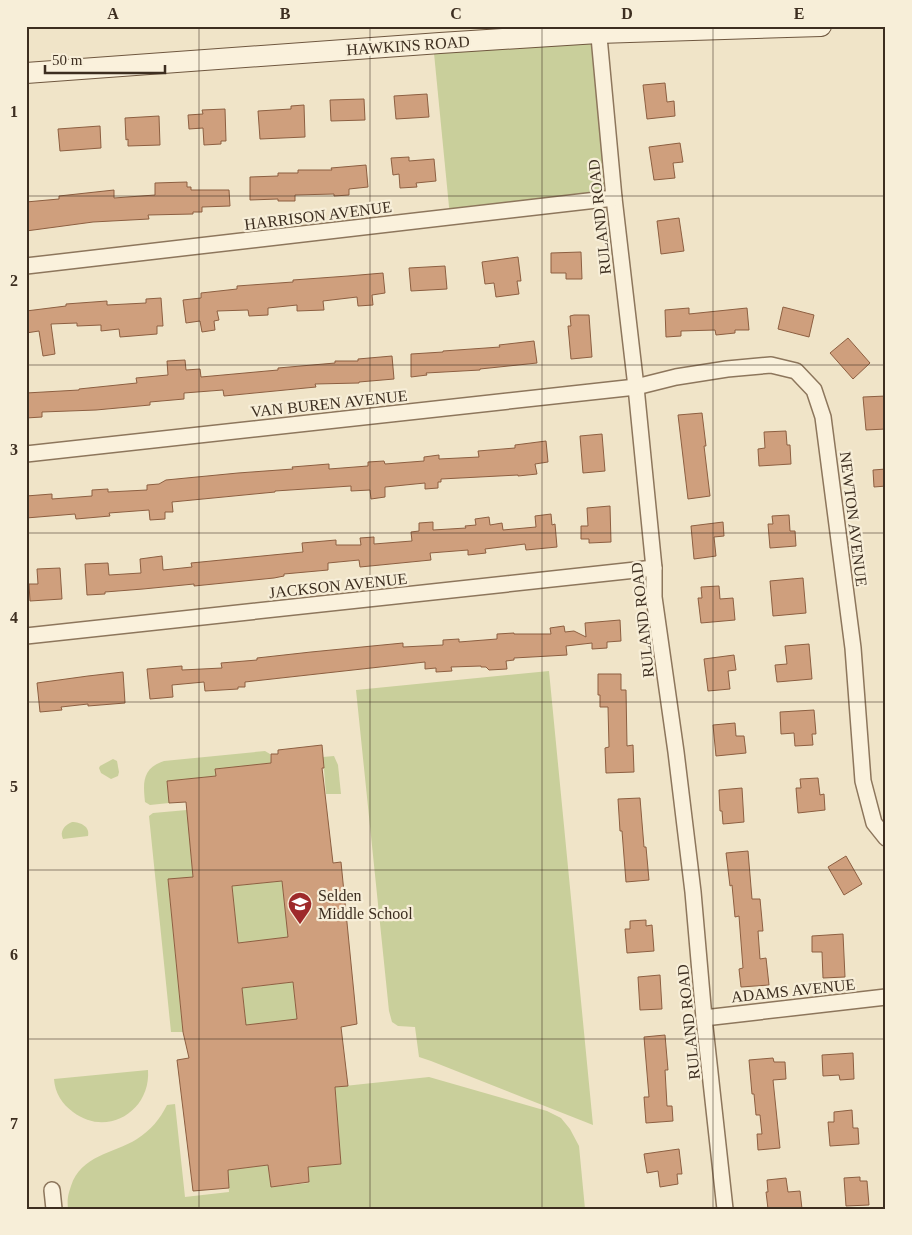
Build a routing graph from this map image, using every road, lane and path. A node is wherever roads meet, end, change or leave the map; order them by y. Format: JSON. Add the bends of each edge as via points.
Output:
{"nodes":[{"id":1,"x":821,"y":26,"type":"edge"},
{"id":2,"x":598,"y":29,"type":"edge"},
{"id":3,"x":26,"y":73,"type":"edge"},
{"id":4,"x":614,"y":198,"type":"junction"},
{"id":5,"x":26,"y":266,"type":"edge"},
{"id":6,"x":636,"y":387,"type":"junction"},
{"id":7,"x":26,"y":454,"type":"edge"},
{"id":8,"x":654,"y":568,"type":"junction"},
{"id":9,"x":26,"y":636,"type":"edge"},
{"id":10,"x":886,"y":838,"type":"edge"},
{"id":11,"x":886,"y":998,"type":"edge"},
{"id":12,"x":704,"y":1018,"type":"junction"},
{"id":13,"x":52,"y":1190,"type":"dead end"},
{"id":14,"x":54,"y":1209,"type":"edge"},
{"id":15,"x":725,"y":1209,"type":"edge"}],
"edges":[{"from":1,"to":2,"type":"street","name":"HAWKINS ROAD"},
{"from":2,"to":3,"type":"street","name":"HAWKINS ROAD"},
{"from":2,"to":4,"type":"street","name":"RULAND ROAD"},
{"from":4,"to":5,"type":"street","name":"HARRISON AVENUE"},
{"from":4,"to":6,"type":"street","name":"RULAND ROAD"},
{"from":6,"to":7,"type":"street","name":"VAN BUREN AVENUE"},
{"from":6,"to":8,"type":"street","name":"RULAND ROAD"},
{"from":6,"to":10,"type":"street","name":"NEWTON AVENUE","via":[[676,377],[770,365],[796,371],[814,390],[823,417],[853,648],[863,782],[874,823]]},
{"from":8,"to":9,"type":"street","name":"JACKSON AVENUE"},
{"from":8,"to":12,"type":"street","name":"RULAND ROAD","via":[[654,597],[693,892]]},
{"from":11,"to":12,"type":"street","name":"ADAMS AVENUE"},
{"from":12,"to":15,"type":"street","name":"RULAND ROAD"},
{"from":13,"to":14,"type":"street"}]}
